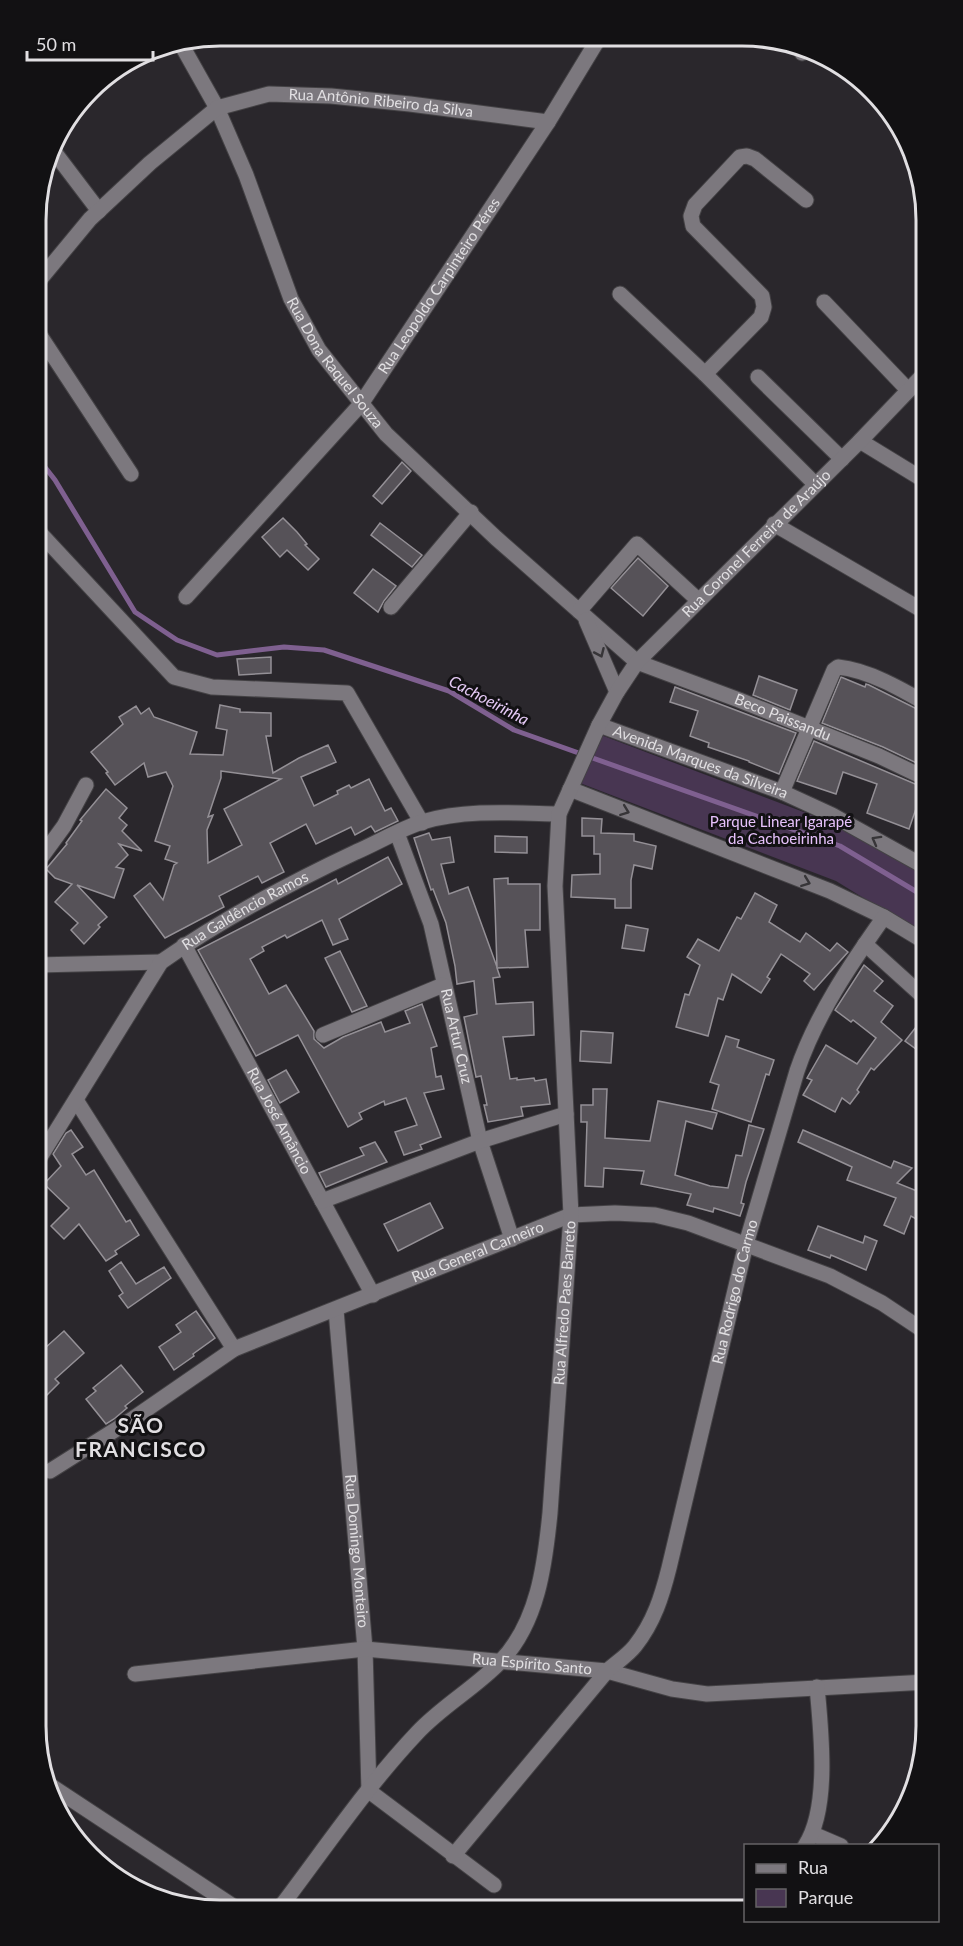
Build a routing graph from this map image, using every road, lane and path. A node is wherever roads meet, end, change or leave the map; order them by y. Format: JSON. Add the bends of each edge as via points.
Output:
{"nodes":[{"id":1,"x":594,"y":46,"type":"edge"},
{"id":2,"x":185,"y":51,"type":"edge"},
{"id":3,"x":218,"y":108,"type":"junction"},
{"id":4,"x":548,"y":122,"type":"junction"},
{"id":5,"x":59,"y":158,"type":"edge"},
{"id":6,"x":806,"y":200,"type":"dead end"},
{"id":7,"x":99,"y":211,"type":"junction"},
{"id":8,"x":47,"y":272,"type":"edge"},
{"id":9,"x":620,"y":294,"type":"dead end"},
{"id":10,"x":824,"y":302,"type":"dead end"},
{"id":11,"x":47,"y":346,"type":"edge"},
{"id":12,"x":705,"y":374,"type":"junction"},
{"id":13,"x":758,"y":377,"type":"dead end"},
{"id":14,"x":916,"y":382,"type":"edge"},
{"id":15,"x":908,"y":390,"type":"junction"},
{"id":16,"x":361,"y":404,"type":"junction"},
{"id":17,"x":860,"y":441,"type":"junction"},
{"id":18,"x":842,"y":459,"type":"junction"},
{"id":19,"x":131,"y":474,"type":"dead end"},
{"id":20,"x":916,"y":475,"type":"edge"},
{"id":21,"x":815,"y":484,"type":"junction"},
{"id":22,"x":471,"y":512,"type":"junction"},
{"id":23,"x":774,"y":524,"type":"junction"},
{"id":24,"x":47,"y":540,"type":"edge"},
{"id":25,"x":186,"y":597,"type":"dead end"},
{"id":26,"x":698,"y":600,"type":"junction"},
{"id":27,"x":391,"y":607,"type":"dead end"},
{"id":28,"x":916,"y":607,"type":"edge"},
{"id":29,"x":581,"y":613,"type":"junction"},
{"id":30,"x":637,"y":662,"type":"junction"},
{"id":31,"x":617,"y":692,"type":"junction"},
{"id":32,"x":916,"y":698,"type":"edge"},
{"id":33,"x":810,"y":728,"type":"junction"},
{"id":34,"x":596,"y":732,"type":"junction"},
{"id":35,"x":916,"y":774,"type":"edge"},
{"id":36,"x":86,"y":785,"type":"dead end"},
{"id":37,"x":572,"y":785,"type":"junction"},
{"id":38,"x":782,"y":792,"type":"junction"},
{"id":39,"x":559,"y":814,"type":"junction"},
{"id":40,"x":422,"y":823,"type":"junction"},
{"id":41,"x":397,"y":834,"type":"junction"},
{"id":42,"x":47,"y":849,"type":"edge"},
{"id":43,"x":916,"y":862,"type":"edge"},
{"id":44,"x":884,"y":917,"type":"junction"},
{"id":45,"x":916,"y":936,"type":"edge"},
{"id":46,"x":865,"y":944,"type":"junction"},
{"id":47,"x":184,"y":945,"type":"junction"},
{"id":48,"x":161,"y":962,"type":"junction"},
{"id":49,"x":47,"y":965,"type":"edge"},
{"id":50,"x":443,"y":985,"type":"junction"},
{"id":51,"x":916,"y":990,"type":"edge"},
{"id":52,"x":323,"y":1035,"type":"dead end"},
{"id":53,"x":76,"y":1100,"type":"junction"},
{"id":54,"x":566,"y":1114,"type":"junction"},
{"id":55,"x":480,"y":1141,"type":"junction"},
{"id":56,"x":46,"y":1147,"type":"edge"},
{"id":57,"x":322,"y":1201,"type":"junction"},
{"id":58,"x":571,"y":1215,"type":"junction"},
{"id":59,"x":512,"y":1239,"type":"junction"},
{"id":60,"x":746,"y":1244,"type":"junction"},
{"id":61,"x":373,"y":1295,"type":"junction"},
{"id":62,"x":336,"y":1310,"type":"junction"},
{"id":63,"x":916,"y":1326,"type":"edge"},
{"id":64,"x":234,"y":1349,"type":"junction"},
{"id":65,"x":50,"y":1471,"type":"dead end"},
{"id":66,"x":365,"y":1649,"type":"junction"},
{"id":67,"x":501,"y":1661,"type":"junction"},
{"id":68,"x":607,"y":1671,"type":"junction"},
{"id":69,"x":135,"y":1674,"type":"dead end"},
{"id":70,"x":916,"y":1683,"type":"edge"},
{"id":71,"x":818,"y":1687,"type":"junction"},
{"id":72,"x":369,"y":1791,"type":"junction"},
{"id":73,"x":60,"y":1792,"type":"edge"},
{"id":74,"x":809,"y":1840,"type":"edge"},
{"id":75,"x":835,"y":1844,"type":"edge"},
{"id":76,"x":453,"y":1856,"type":"junction"},
{"id":77,"x":494,"y":1886,"type":"dead end"},
{"id":78,"x":224,"y":1900,"type":"edge"},
{"id":79,"x":286,"y":1900,"type":"edge"}],
"edges":[{"from":1,"to":4,"type":"street","name":"Rua Leopoldo Carpinteiro Péres"},
{"from":2,"to":3,"type":"street","name":"Rua Dona Raquel Souza"},
{"from":3,"to":4,"type":"street","name":"Rua Antônio Ribeiro da Silva","via":[[269,94],[331,96]]},
{"from":3,"to":7,"type":"street"},
{"from":3,"to":16,"type":"street","name":"Rua Dona Raquel Souza","via":[[291,299],[319,350]]},
{"from":4,"to":16,"type":"street","name":"Rua Leopoldo Carpinteiro Péres"},
{"from":5,"to":7,"type":"street"},
{"from":6,"to":12,"type":"street","via":[[747,156],[740,157],[695,205],[693,226],[762,296],[764,307],[761,317]]},
{"from":7,"to":8,"type":"street"},
{"from":9,"to":12,"type":"street"},
{"from":10,"to":15,"type":"street"},
{"from":11,"to":19,"type":"street"},
{"from":12,"to":21,"type":"street"},
{"from":13,"to":18,"type":"street"},
{"from":14,"to":15,"type":"street","name":"Rua Coronel Ferreira de Araújo"},
{"from":15,"to":17,"type":"street","name":"Rua Coronel Ferreira de Araújo"},
{"from":16,"to":22,"type":"street","name":"Rua Dona Raquel Souza","via":[[386,434]]},
{"from":16,"to":25,"type":"street","name":"Rua Leopoldo Carpinteiro Péres"},
{"from":17,"to":18,"type":"street","name":"Rua Coronel Ferreira de Araújo"},
{"from":17,"to":20,"type":"street"},
{"from":18,"to":21,"type":"street","name":"Rua Coronel Ferreira de Araújo"},
{"from":21,"to":23,"type":"street","name":"Rua Coronel Ferreira de Araújo"},
{"from":22,"to":27,"type":"street"},
{"from":22,"to":29,"type":"street","name":"Rua Dona Raquel Souza"},
{"from":23,"to":26,"type":"street","name":"Rua Coronel Ferreira de Araújo"},
{"from":23,"to":28,"type":"street"},
{"from":24,"to":40,"type":"street","via":[[174,677],[212,687],[347,693]]},
{"from":26,"to":29,"type":"street","via":[[637,544]]},
{"from":26,"to":30,"type":"street","name":"Rua Coronel Ferreira de Araújo"},
{"from":29,"to":30,"type":"street","name":"Rua Dona Raquel Souza"},
{"from":29,"to":31,"type":"street","name":"Rua Dona Raquel Souza","one_way":true},
{"from":30,"to":31,"type":"street","name":"Rua Coronel Ferreira de Araújo"},
{"from":30,"to":33,"type":"street","name":"Beco Paissandu"},
{"from":31,"to":34,"type":"street","name":"Rua Coronel Ferreira de Araújo"},
{"from":32,"to":33,"type":"street","via":[[872,677],[838,668]]},
{"from":33,"to":35,"type":"street","name":"Beco Paissandu"},
{"from":33,"to":38,"type":"street"},
{"from":34,"to":37,"type":"street","name":"Rua Coronel Ferreira de Araújo"},
{"from":34,"to":38,"type":"street","name":"Avenida Marques da Silveira"},
{"from":36,"to":42,"type":"street"},
{"from":37,"to":39,"type":"street","name":"Rua Alfredo Paes Barreto"},
{"from":37,"to":44,"type":"street","one_way":true},
{"from":43,"to":38,"type":"street","name":"Avenida Marques da Silveira","one_way":true},
{"from":39,"to":40,"type":"street","name":"Rua Galdêncio Ramos","via":[[466,815]]},
{"from":39,"to":54,"type":"street","name":"Rua Alfredo Paes Barreto","via":[[555,886]]},
{"from":40,"to":41,"type":"street","name":"Rua Galdêncio Ramos"},
{"from":41,"to":47,"type":"street","name":"Rua Galdêncio Ramos","via":[[244,908]]},
{"from":41,"to":50,"type":"street","name":"Rua Artur Cruz","via":[[430,924]]},
{"from":44,"to":45,"type":"street"},
{"from":44,"to":46,"type":"street","name":"Rua Rodrigo do Carmo"},
{"from":46,"to":51,"type":"street"},
{"from":46,"to":60,"type":"street","name":"Rua Rodrigo do Carmo","via":[[806,1044]]},
{"from":47,"to":48,"type":"street","name":"Rua Galdêncio Ramos"},
{"from":47,"to":57,"type":"street","name":"Rua José Amâncio"},
{"from":48,"to":49,"type":"street"},
{"from":48,"to":53,"type":"street","name":"Rua Galdêncio Ramos"},
{"from":50,"to":52,"type":"street"},
{"from":50,"to":55,"type":"street","name":"Rua Artur Cruz"},
{"from":53,"to":56,"type":"street","name":"Rua Galdêncio Ramos"},
{"from":53,"to":64,"type":"street"},
{"from":54,"to":55,"type":"street"},
{"from":54,"to":58,"type":"street","name":"Rua Alfredo Paes Barreto"},
{"from":55,"to":57,"type":"street"},
{"from":55,"to":59,"type":"street","name":"Rua Artur Cruz"},
{"from":57,"to":61,"type":"street","name":"Rua José Amâncio"},
{"from":58,"to":59,"type":"street","name":"Rua General Carneiro"},
{"from":58,"to":60,"type":"street","name":"Rua General Carneiro","via":[[655,1215]]},
{"from":58,"to":67,"type":"street","name":"Rua Alfredo Paes Barreto","via":[[546,1553],[528,1618]]},
{"from":59,"to":61,"type":"street","name":"Rua General Carneiro"},
{"from":60,"to":63,"type":"street","name":"Rua General Carneiro","via":[[830,1276],[882,1303]]},
{"from":60,"to":68,"type":"street","name":"Rua Rodrigo do Carmo","via":[[661,1599],[634,1648]]},
{"from":61,"to":62,"type":"street","name":"Rua General Carneiro"},
{"from":62,"to":64,"type":"street","name":"Rua General Carneiro"},
{"from":62,"to":66,"type":"street","name":"Rua Domingo Monteiro"},
{"from":64,"to":65,"type":"street","name":"Rua General Carneiro"},
{"from":66,"to":67,"type":"street","name":"Rua Espírito Santo"},
{"from":66,"to":69,"type":"street","name":"Rua Espírito Santo"},
{"from":66,"to":72,"type":"street","name":"Rua Domingo Monteiro"},
{"from":67,"to":68,"type":"street","name":"Rua Espírito Santo"},
{"from":67,"to":72,"type":"street","name":"Rua Alfredo Paes Barreto","via":[[437,1713]]},
{"from":68,"to":71,"type":"street","name":"Rua Espírito Santo","via":[[688,1693]]},
{"from":68,"to":76,"type":"street","name":"Rua Rodrigo do Carmo"},
{"from":70,"to":71,"type":"street","name":"Rua Espírito Santo"},
{"from":71,"to":74,"type":"street","via":[[822,1768]]},
{"from":72,"to":76,"type":"street"},
{"from":72,"to":79,"type":"street","name":"Rua Alfredo Paes Barreto"},
{"from":73,"to":78,"type":"street"},
{"from":74,"to":75,"type":"street"},
{"from":76,"to":77,"type":"street"}]}
